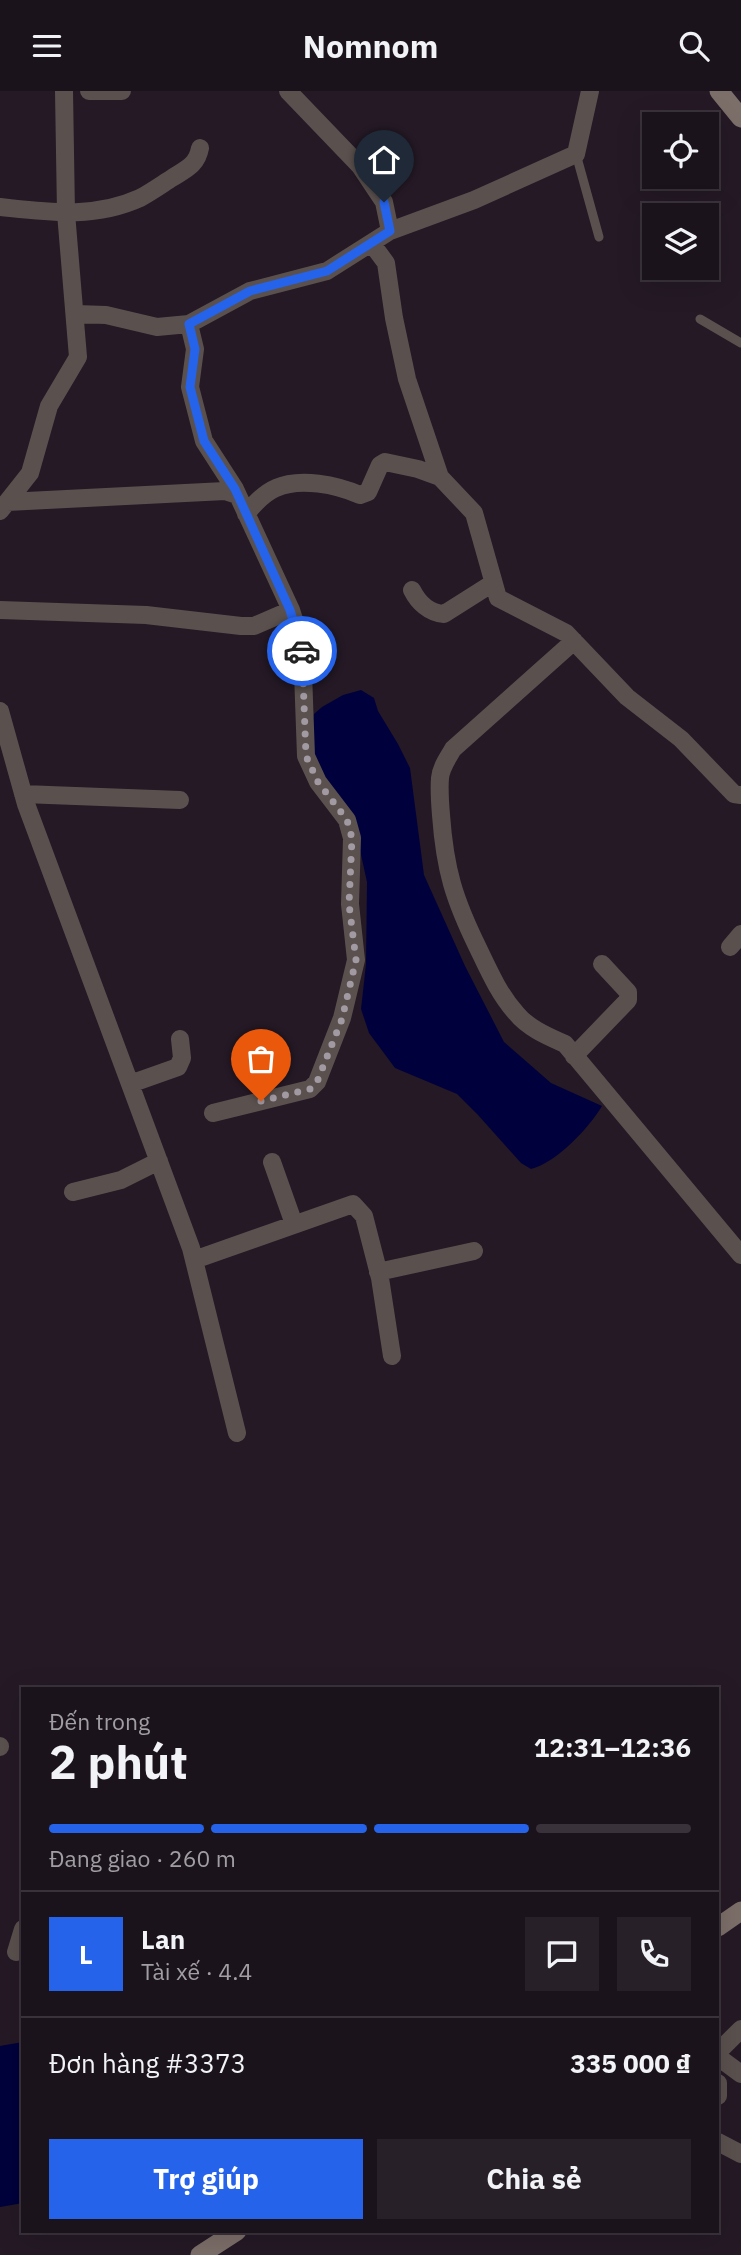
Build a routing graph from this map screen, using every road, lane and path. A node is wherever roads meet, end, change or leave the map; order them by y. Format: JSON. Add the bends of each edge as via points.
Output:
{"nodes":[{"id":1,"x":64,"y":91,"type":"edge"},
{"id":2,"x":89,"y":91,"type":"edge"},
{"id":3,"x":122,"y":91,"type":"edge"},
{"id":4,"x":288,"y":91,"type":"edge"},
{"id":5,"x":590,"y":91,"type":"edge"},
{"id":6,"x":719,"y":91,"type":"edge"},
{"id":7,"x":740,"y":116,"type":"edge"},
{"id":8,"x":200,"y":148,"type":"dead end"},
{"id":9,"x":576,"y":154,"type":"junction"},
{"id":10,"x":0,"y":207,"type":"edge"},
{"id":11,"x":66,"y":213,"type":"junction"},
{"id":12,"x":390,"y":231,"type":"junction"},
{"id":13,"x":599,"y":237,"type":"dead end"},
{"id":14,"x":372,"y":244,"type":"junction"},
{"id":15,"x":76,"y":314,"type":"junction"},
{"id":16,"x":700,"y":319,"type":"dead end"},
{"id":17,"x":189,"y":324,"type":"junction"},
{"id":18,"x":741,"y":343,"type":"edge"},
{"id":19,"x":440,"y":477,"type":"junction"},
{"id":20,"x":237,"y":495,"type":"junction"},
{"id":21,"x":3,"y":506,"type":"edge"},
{"id":22,"x":246,"y":514,"type":"junction"},
{"id":23,"x":493,"y":583,"type":"junction"},
{"id":24,"x":412,"y":590,"type":"dead end"},
{"id":25,"x":0,"y":610,"type":"edge"},
{"id":26,"x":290,"y":610,"type":"junction"},
{"id":27,"x":574,"y":641,"type":"junction"},
{"id":28,"x":0,"y":711,"type":"edge"},
{"id":29,"x":23,"y":794,"type":"junction"},
{"id":30,"x":741,"y":795,"type":"edge"},
{"id":31,"x":180,"y":800,"type":"dead end"},
{"id":32,"x":602,"y":964,"type":"dead end"},
{"id":33,"x":180,"y":1039,"type":"dead end"},
{"id":34,"x":574,"y":1056,"type":"junction"},
{"id":35,"x":130,"y":1084,"type":"junction"},
{"id":36,"x":213,"y":1113,"type":"dead end"},
{"id":37,"x":159,"y":1161,"type":"junction"},
{"id":38,"x":272,"y":1162,"type":"dead end"},
{"id":39,"x":73,"y":1192,"type":"dead end"},
{"id":40,"x":294,"y":1224,"type":"junction"},
{"id":41,"x":474,"y":1251,"type":"dead end"},
{"id":42,"x":741,"y":1255,"type":"edge"},
{"id":43,"x":194,"y":1260,"type":"junction"},
{"id":44,"x":378,"y":1272,"type":"junction"},
{"id":45,"x":392,"y":1356,"type":"dead end"},
{"id":46,"x":237,"y":1433,"type":"dead end"},
{"id":47,"x":738,"y":1914,"type":"edge"},
{"id":48,"x":719,"y":1926,"type":"edge"},
{"id":49,"x":21,"y":1934,"type":"edge"},
{"id":50,"x":719,"y":1939,"type":"edge"},
{"id":51,"x":13,"y":1952,"type":"edge"},
{"id":52,"x":741,"y":2029,"type":"edge"},
{"id":53,"x":719,"y":2054,"type":"edge"},
{"id":54,"x":719,"y":2056,"type":"edge"},
{"id":55,"x":741,"y":2074,"type":"edge"},
{"id":56,"x":719,"y":2143,"type":"edge"},
{"id":57,"x":741,"y":2154,"type":"edge"},
{"id":58,"x":233,"y":2233,"type":"edge"},
{"id":59,"x":200,"y":2255,"type":"edge"}],
"edges":[{"from":1,"to":11,"type":"street"},
{"from":2,"to":3,"type":"street"},
{"from":4,"to":12,"type":"street","via":[[360,166],[384,202]]},
{"from":5,"to":9,"type":"street"},
{"from":6,"to":7,"type":"main road"},
{"from":8,"to":11,"type":"street","via":[[193,164],[136,200],[90,213]]},
{"from":9,"to":12,"type":"street","via":[[474,201]]},
{"from":9,"to":13,"type":"lane"},
{"from":10,"to":11,"type":"street"},
{"from":11,"to":15,"type":"street"},
{"from":12,"to":14,"type":"street"},
{"from":14,"to":17,"type":"street","via":[[327,271],[250,291]]},
{"from":14,"to":19,"type":"street","via":[[386,263],[407,379]]},
{"from":15,"to":17,"type":"street","via":[[106,315],[158,327]]},
{"from":15,"to":21,"type":"street","via":[[78,357],[49,406],[30,473]]},
{"from":16,"to":18,"type":"lane"},
{"from":17,"to":20,"type":"street","via":[[195,349],[190,387],[204,441]]},
{"from":19,"to":22,"type":"street","via":[[385,462],[368,492],[359,495],[347,489],[289,484],[269,492]]},
{"from":19,"to":23,"type":"street","via":[[474,513]]},
{"from":20,"to":21,"type":"street","via":[[225,491]]},
{"from":20,"to":22,"type":"street"},
{"from":22,"to":26,"type":"street"},
{"from":23,"to":24,"type":"street","via":[[444,614],[417,600]]},
{"from":23,"to":27,"type":"street","via":[[498,598]]},
{"from":25,"to":26,"type":"street","via":[[146,615],[241,626]]},
{"from":26,"to":36,"type":"street","via":[[302,645],[306,756],[350,827],[349,904],[356,960],[342,1019],[317,1082],[310,1089]]},
{"from":27,"to":30,"type":"street","via":[[626,697],[681,739],[734,795]]},
{"from":27,"to":34,"type":"street","via":[[453,749],[440,777],[449,880],[492,978],[516,1014],[540,1033],[565,1044]]},
{"from":28,"to":29,"type":"street"},
{"from":29,"to":31,"type":"street"},
{"from":29,"to":35,"type":"street"},
{"from":32,"to":34,"type":"street","via":[[628,992],[628,1000]]},
{"from":33,"to":35,"type":"street","via":[[178,1067]]},
{"from":34,"to":42,"type":"street"},
{"from":35,"to":37,"type":"street"},
{"from":37,"to":39,"type":"street","via":[[121,1180]]},
{"from":37,"to":43,"type":"street"},
{"from":38,"to":40,"type":"street"},
{"from":40,"to":43,"type":"street"},
{"from":40,"to":44,"type":"street","via":[[353,1204],[364,1216]]},
{"from":41,"to":44,"type":"street"},
{"from":43,"to":46,"type":"street"},
{"from":44,"to":45,"type":"street"},
{"from":47,"to":48,"type":"main road"},
{"from":47,"to":50,"type":"street"},
{"from":49,"to":51,"type":"street"},
{"from":52,"to":53,"type":"street"},
{"from":54,"to":55,"type":"street"},
{"from":56,"to":57,"type":"street"},
{"from":58,"to":59,"type":"main road"}]}
